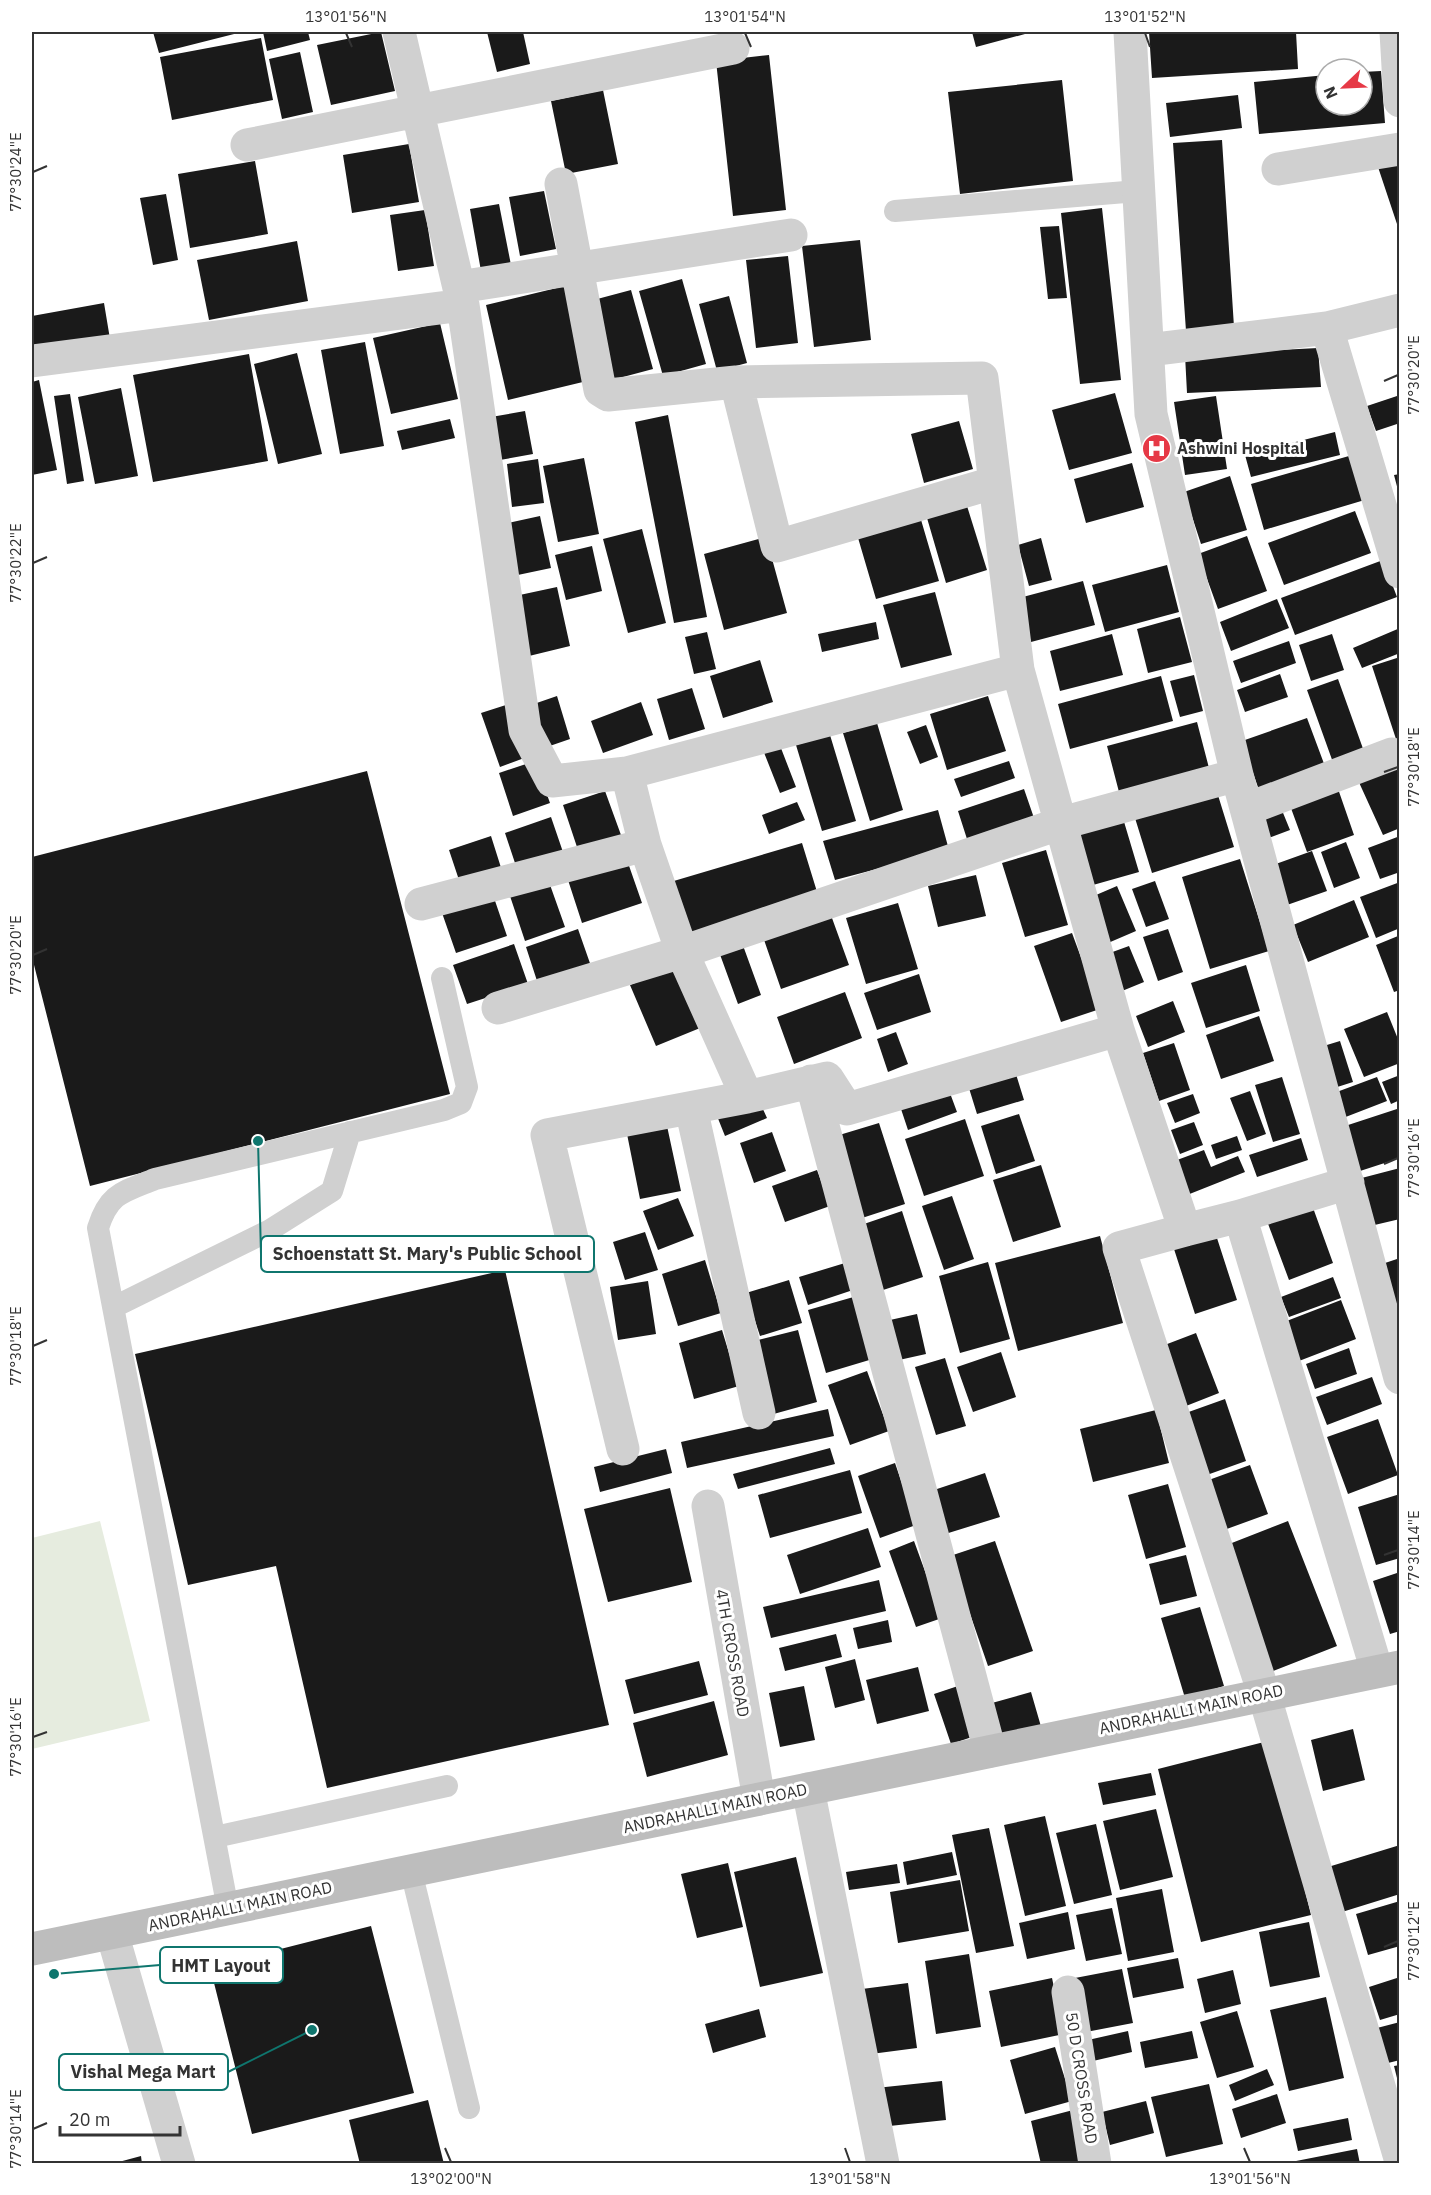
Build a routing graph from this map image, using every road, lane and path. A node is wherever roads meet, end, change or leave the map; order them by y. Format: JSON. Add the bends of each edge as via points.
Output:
{"nodes":[{"id":1,"x":399,"y":32,"type":"edge"},
{"id":2,"x":1130,"y":32,"type":"edge"},
{"id":3,"x":1396,"y":32,"type":"edge"},
{"id":4,"x":733,"y":48,"type":"dead end"},
{"id":5,"x":1400,"y":101,"type":"edge"},
{"id":6,"x":417,"y":112,"type":"junction"},
{"id":7,"x":247,"y":145,"type":"dead end"},
{"id":8,"x":1400,"y":150,"type":"edge"},
{"id":9,"x":1278,"y":169,"type":"dead end"},
{"id":10,"x":561,"y":184,"type":"dead end"},
{"id":11,"x":1138,"y":191,"type":"junction"},
{"id":12,"x":895,"y":211,"type":"dead end"},
{"id":13,"x":791,"y":235,"type":"dead end"},
{"id":14,"x":577,"y":268,"type":"junction"},
{"id":15,"x":461,"y":296,"type":"junction"},
{"id":16,"x":1400,"y":310,"type":"edge"},
{"id":17,"x":1326,"y":328,"type":"junction"},
{"id":18,"x":1148,"y":350,"type":"junction"},
{"id":19,"x":32,"y":361,"type":"edge"},
{"id":20,"x":736,"y":382,"type":"junction"},
{"id":21,"x":993,"y":483,"type":"junction"},
{"id":22,"x":1400,"y":572,"type":"edge"},
{"id":23,"x":1018,"y":670,"type":"junction"},
{"id":24,"x":1392,"y":753,"type":"dead end"},
{"id":25,"x":627,"y":773,"type":"junction"},
{"id":26,"x":1238,"y":775,"type":"junction"},
{"id":27,"x":1247,"y":810,"type":"junction"},
{"id":28,"x":1062,"y":823,"type":"junction"},
{"id":29,"x":645,"y":845,"type":"junction"},
{"id":30,"x":421,"y":904,"type":"dead end"},
{"id":31,"x":682,"y":952,"type":"junction"},
{"id":32,"x":442,"y":978,"type":"dead end"},
{"id":33,"x":498,"y":1008,"type":"dead end"},
{"id":34,"x":1118,"y":1030,"type":"junction"},
{"id":35,"x":811,"y":1082,"type":"junction"},
{"id":36,"x":747,"y":1097,"type":"junction"},
{"id":37,"x":691,"y":1108,"type":"junction"},
{"id":38,"x":350,"y":1132,"type":"junction"},
{"id":39,"x":1348,"y":1183,"type":"junction"},
{"id":40,"x":1240,"y":1216,"type":"junction"},
{"id":41,"x":1185,"y":1230,"type":"junction"},
{"id":42,"x":114,"y":1308,"type":"junction"},
{"id":43,"x":1400,"y":1378,"type":"edge"},
{"id":44,"x":759,"y":1413,"type":"dead end"},
{"id":45,"x":623,"y":1449,"type":"dead end"},
{"id":46,"x":708,"y":1506,"type":"dead end"},
{"id":47,"x":1388,"y":1669,"type":"edge"},
{"id":48,"x":1264,"y":1694,"type":"junction"},
{"id":49,"x":990,"y":1751,"type":"junction"},
{"id":50,"x":447,"y":1786,"type":"dead end"},
{"id":51,"x":808,"y":1789,"type":"junction"},
{"id":52,"x":759,"y":1799,"type":"junction"},
{"id":53,"x":215,"y":1837,"type":"junction"},
{"id":54,"x":411,"y":1870,"type":"junction"},
{"id":55,"x":228,"y":1909,"type":"junction"},
{"id":56,"x":112,"y":1933,"type":"junction"},
{"id":57,"x":32,"y":1949,"type":"edge"},
{"id":58,"x":1068,"y":1992,"type":"dead end"},
{"id":59,"x":469,"y":2108,"type":"dead end"},
{"id":60,"x":1400,"y":2158,"type":"edge"},
{"id":61,"x":178,"y":2163,"type":"edge"},
{"id":62,"x":883,"y":2163,"type":"edge"},
{"id":63,"x":1095,"y":2163,"type":"edge"}],
"edges":[{"from":1,"to":6,"type":"street"},
{"from":2,"to":11,"type":"street"},
{"from":3,"to":5,"type":"street"},
{"from":4,"to":6,"type":"street"},
{"from":6,"to":7,"type":"street"},
{"from":6,"to":15,"type":"street"},
{"from":8,"to":9,"type":"street"},
{"from":10,"to":14,"type":"street"},
{"from":11,"to":12,"type":"lane"},
{"from":11,"to":18,"type":"street"},
{"from":13,"to":14,"type":"street"},
{"from":14,"to":15,"type":"street"},
{"from":14,"to":20,"type":"street","via":[[600,390],[608,395]]},
{"from":15,"to":19,"type":"street"},
{"from":15,"to":25,"type":"street","via":[[525,730],[552,781]]},
{"from":16,"to":17,"type":"street"},
{"from":17,"to":18,"type":"street"},
{"from":17,"to":22,"type":"street"},
{"from":18,"to":26,"type":"street","via":[[1151,414]]},
{"from":20,"to":21,"type":"street","via":[[982,378]]},
{"from":20,"to":21,"type":"street","via":[[777,546]]},
{"from":21,"to":23,"type":"street"},
{"from":23,"to":25,"type":"street"},
{"from":23,"to":28,"type":"street"},
{"from":24,"to":27,"type":"street"},
{"from":25,"to":29,"type":"street"},
{"from":26,"to":27,"type":"street"},
{"from":26,"to":28,"type":"street"},
{"from":27,"to":39,"type":"street"},
{"from":28,"to":31,"type":"street"},
{"from":28,"to":34,"type":"street"},
{"from":29,"to":30,"type":"street"},
{"from":29,"to":31,"type":"street"},
{"from":31,"to":33,"type":"street"},
{"from":31,"to":36,"type":"street"},
{"from":32,"to":38,"type":"lane","via":[[467,1087],[460,1103]]},
{"from":34,"to":35,"type":"street","via":[[847,1109],[826,1078]]},
{"from":34,"to":41,"type":"street"},
{"from":35,"to":36,"type":"street"},
{"from":35,"to":49,"type":"street"},
{"from":36,"to":37,"type":"street"},
{"from":37,"to":44,"type":"street"},
{"from":37,"to":45,"type":"street","via":[[547,1135]]},
{"from":38,"to":42,"type":"lane","via":[[332,1191],[270,1230]]},
{"from":38,"to":42,"type":"lane","via":[[155,1179],[117,1194],[104,1209],[98,1228]]},
{"from":39,"to":40,"type":"street"},
{"from":39,"to":43,"type":"street"},
{"from":40,"to":41,"type":"street"},
{"from":40,"to":47,"type":"street"},
{"from":41,"to":48,"type":"street","via":[[1119,1248]]},
{"from":42,"to":53,"type":"lane"},
{"from":46,"to":52,"type":"street","name":"4TH CROSS ROAD"},
{"from":47,"to":48,"type":"main road","name":"ANDRAHALLI MAIN ROAD"},
{"from":48,"to":49,"type":"main road","name":"ANDRAHALLI MAIN ROAD"},
{"from":48,"to":60,"type":"street"},
{"from":49,"to":51,"type":"main road","name":"ANDRAHALLI MAIN ROAD"},
{"from":50,"to":53,"type":"lane"},
{"from":51,"to":52,"type":"main road","name":"ANDRAHALLI MAIN ROAD"},
{"from":51,"to":62,"type":"street"},
{"from":52,"to":54,"type":"main road","name":"ANDRAHALLI MAIN ROAD"},
{"from":53,"to":55,"type":"lane"},
{"from":54,"to":55,"type":"main road","name":"ANDRAHALLI MAIN ROAD"},
{"from":54,"to":59,"type":"lane"},
{"from":55,"to":56,"type":"main road","name":"ANDRAHALLI MAIN ROAD"},
{"from":56,"to":57,"type":"main road","name":"ANDRAHALLI MAIN ROAD"},
{"from":56,"to":61,"type":"street"},
{"from":58,"to":63,"type":"street","name":"50 D CROSS ROAD"}]}
